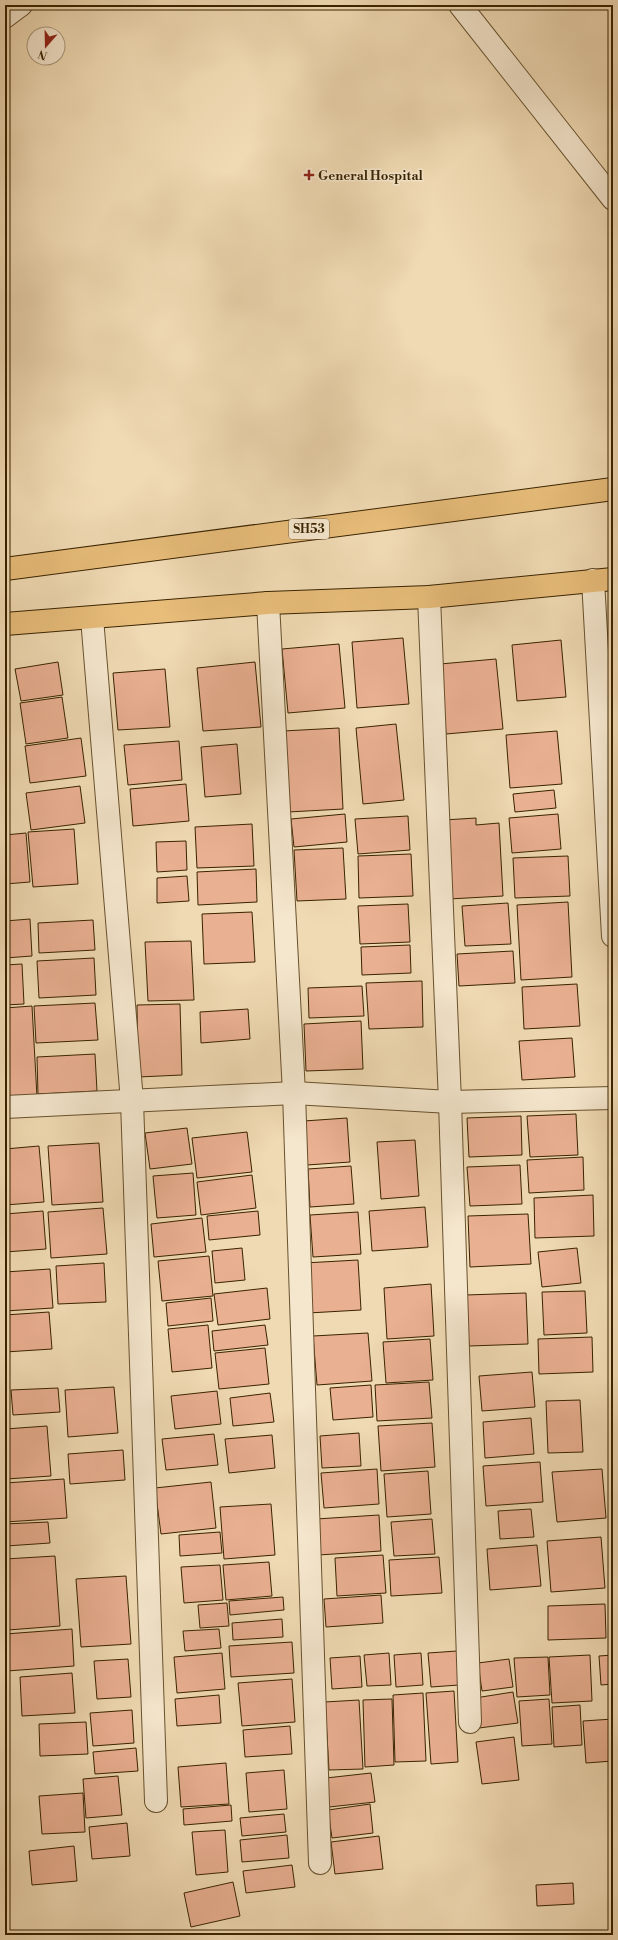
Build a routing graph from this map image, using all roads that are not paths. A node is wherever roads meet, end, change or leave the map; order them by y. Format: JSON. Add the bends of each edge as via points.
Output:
{"nodes":[{"id":1,"x":21,"y":5,"type":"edge"},
{"id":2,"x":460,"y":5,"type":"edge"},
{"id":3,"x":5,"y":17,"type":"edge"},
{"id":4,"x":613,"y":199,"type":"edge"},
{"id":5,"x":613,"y":489,"type":"edge"},
{"id":6,"x":5,"y":569,"type":"edge"},
{"id":7,"x":603,"y":580,"type":"edge"},
{"id":8,"x":429,"y":597,"type":"junction"},
{"id":9,"x":268,"y":603,"type":"junction"},
{"id":10,"x":92,"y":618,"type":"junction"},
{"id":11,"x":5,"y":624,"type":"edge"},
{"id":12,"x":613,"y":936,"type":"edge"},
{"id":13,"x":294,"y":1093,"type":"junction"},
{"id":14,"x":613,"y":1098,"type":"edge"},
{"id":15,"x":132,"y":1101,"type":"junction"},
{"id":16,"x":450,"y":1102,"type":"junction"},
{"id":17,"x":5,"y":1107,"type":"edge"},
{"id":18,"x":470,"y":1722,"type":"dead end"},
{"id":19,"x":156,"y":1801,"type":"dead end"},
{"id":20,"x":320,"y":1862,"type":"dead end"}],
"edges":[{"from":1,"to":3,"type":"street"},
{"from":2,"to":4,"type":"street"},
{"from":5,"to":6,"type":"main road","number":"SH53"},
{"from":7,"to":8,"type":"main road"},
{"from":7,"to":12,"type":"street"},
{"from":8,"to":9,"type":"main road"},
{"from":8,"to":16,"type":"street"},
{"from":9,"to":10,"type":"main road"},
{"from":9,"to":13,"type":"street"},
{"from":10,"to":11,"type":"main road"},
{"from":10,"to":15,"type":"street"},
{"from":13,"to":15,"type":"street"},
{"from":13,"to":16,"type":"street"},
{"from":13,"to":20,"type":"street"},
{"from":14,"to":16,"type":"street"},
{"from":15,"to":17,"type":"street"},
{"from":15,"to":19,"type":"street"},
{"from":16,"to":18,"type":"street"}]}
